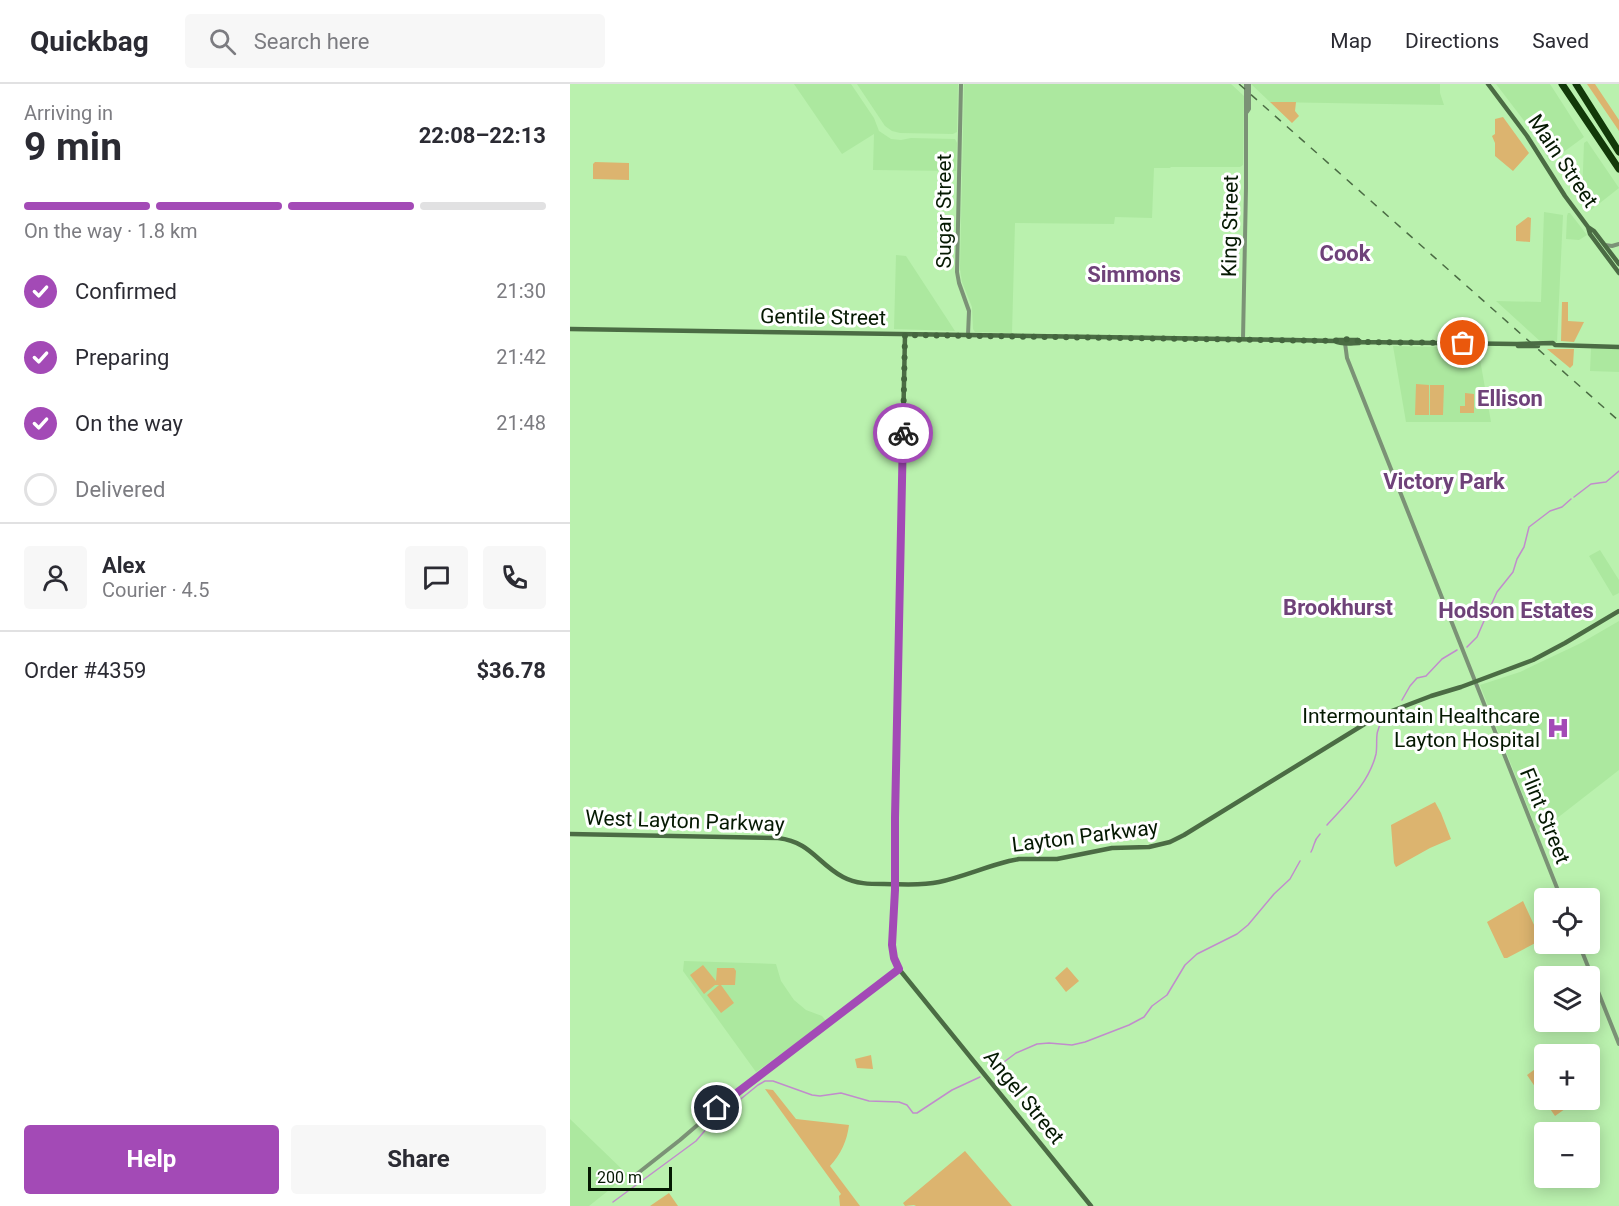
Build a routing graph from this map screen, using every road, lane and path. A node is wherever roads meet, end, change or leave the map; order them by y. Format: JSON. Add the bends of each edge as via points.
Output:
{"nodes":[{"id":1,"x":961,"y":84,"type":"edge"},
{"id":2,"x":1247,"y":84,"type":"edge"},
{"id":3,"x":1488,"y":84,"type":"edge"},
{"id":4,"x":1562,"y":84,"type":"edge"},
{"id":5,"x":1576,"y":84,"type":"edge"},
{"id":6,"x":1619,"y":152,"type":"edge"},
{"id":7,"x":1619,"y":169,"type":"edge"},
{"id":8,"x":1588,"y":227,"type":"junction"},
{"id":9,"x":1619,"y":244,"type":"edge"},
{"id":10,"x":1604,"y":245,"type":"junction"},
{"id":11,"x":1612,"y":255,"type":"junction"},
{"id":12,"x":1616,"y":264,"type":"edge"},
{"id":13,"x":1619,"y":271,"type":"edge"},
{"id":14,"x":570,"y":329,"type":"edge"},
{"id":15,"x":905,"y":335,"type":"junction"},
{"id":16,"x":968,"y":336,"type":"junction"},
{"id":17,"x":1243,"y":339,"type":"junction"},
{"id":18,"x":1335,"y":341,"type":"junction"},
{"id":19,"x":1361,"y":341,"type":"junction"},
{"id":20,"x":1346,"y":343,"type":"junction"},
{"id":21,"x":1619,"y":346,"type":"edge"},
{"id":22,"x":1619,"y":610,"type":"edge"},
{"id":23,"x":1476,"y":682,"type":"junction"},
{"id":24,"x":570,"y":834,"type":"edge"},
{"id":25,"x":894,"y":884,"type":"junction"},
{"id":26,"x":1557,"y":888,"type":"edge"},
{"id":27,"x":1583,"y":954,"type":"edge"},
{"id":28,"x":899,"y":969,"type":"junction"},
{"id":29,"x":1619,"y":1044,"type":"edge"},
{"id":30,"x":633,"y":1177,"type":"dead end"},
{"id":31,"x":1091,"y":1206,"type":"edge"}],
"edges":[{"from":1,"to":16,"type":"street","name":"Sugar Street","via":[[957,272],[969,311]]},
{"from":2,"to":17,"type":"street","name":"King Street"},
{"from":3,"to":8,"type":"main road","name":"Main Street"},
{"from":4,"to":7,"type":"highway"},
{"from":5,"to":6,"type":"highway"},
{"from":8,"to":10,"type":"main road","name":"Main Street"},
{"from":8,"to":12,"type":"main road","name":"Main Street"},
{"from":9,"to":10,"type":"street"},
{"from":9,"to":11,"type":"street"},
{"from":10,"to":11,"type":"main road","name":"Main Street"},
{"from":11,"to":12,"type":"main road","name":"Main Street"},
{"from":12,"to":13,"type":"main road","name":"Main Street"},
{"from":14,"to":15,"type":"main road","name":"Gentile Street"},
{"from":15,"to":16,"type":"main road","name":"Gentile Street"},
{"from":15,"to":25,"type":"main road"},
{"from":16,"to":17,"type":"main road","name":"Gentile Street"},
{"from":17,"to":18,"type":"main road","name":"Gentile Street"},
{"from":18,"to":19,"type":"main road","name":"Gentile Street"},
{"from":18,"to":20,"type":"main road","name":"Gentile Street"},
{"from":19,"to":20,"type":"main road","name":"Gentile Street"},
{"from":19,"to":21,"type":"main road","name":"Gentile Street"},
{"from":20,"to":23,"type":"street","name":"Flint Street","via":[[1347,358]]},
{"from":22,"to":23,"type":"main road","name":"Layton Parkway","via":[[1541,656]]},
{"from":23,"to":25,"type":"main road","name":"Layton Parkway","via":[[1376,717],[1170,843],[1112,848],[1057,859],[1019,859],[937,882]]},
{"from":23,"to":26,"type":"street","name":"Flint Street"},
{"from":24,"to":25,"type":"main road","name":"West Layton Parkway","via":[[790,839],[808,848],[846,879]]},
{"from":25,"to":28,"type":"main road","via":[[892,945]]},
{"from":27,"to":29,"type":"street"},
{"from":28,"to":30,"type":"street"},
{"from":28,"to":31,"type":"main road","name":"Angel Street"}]}
